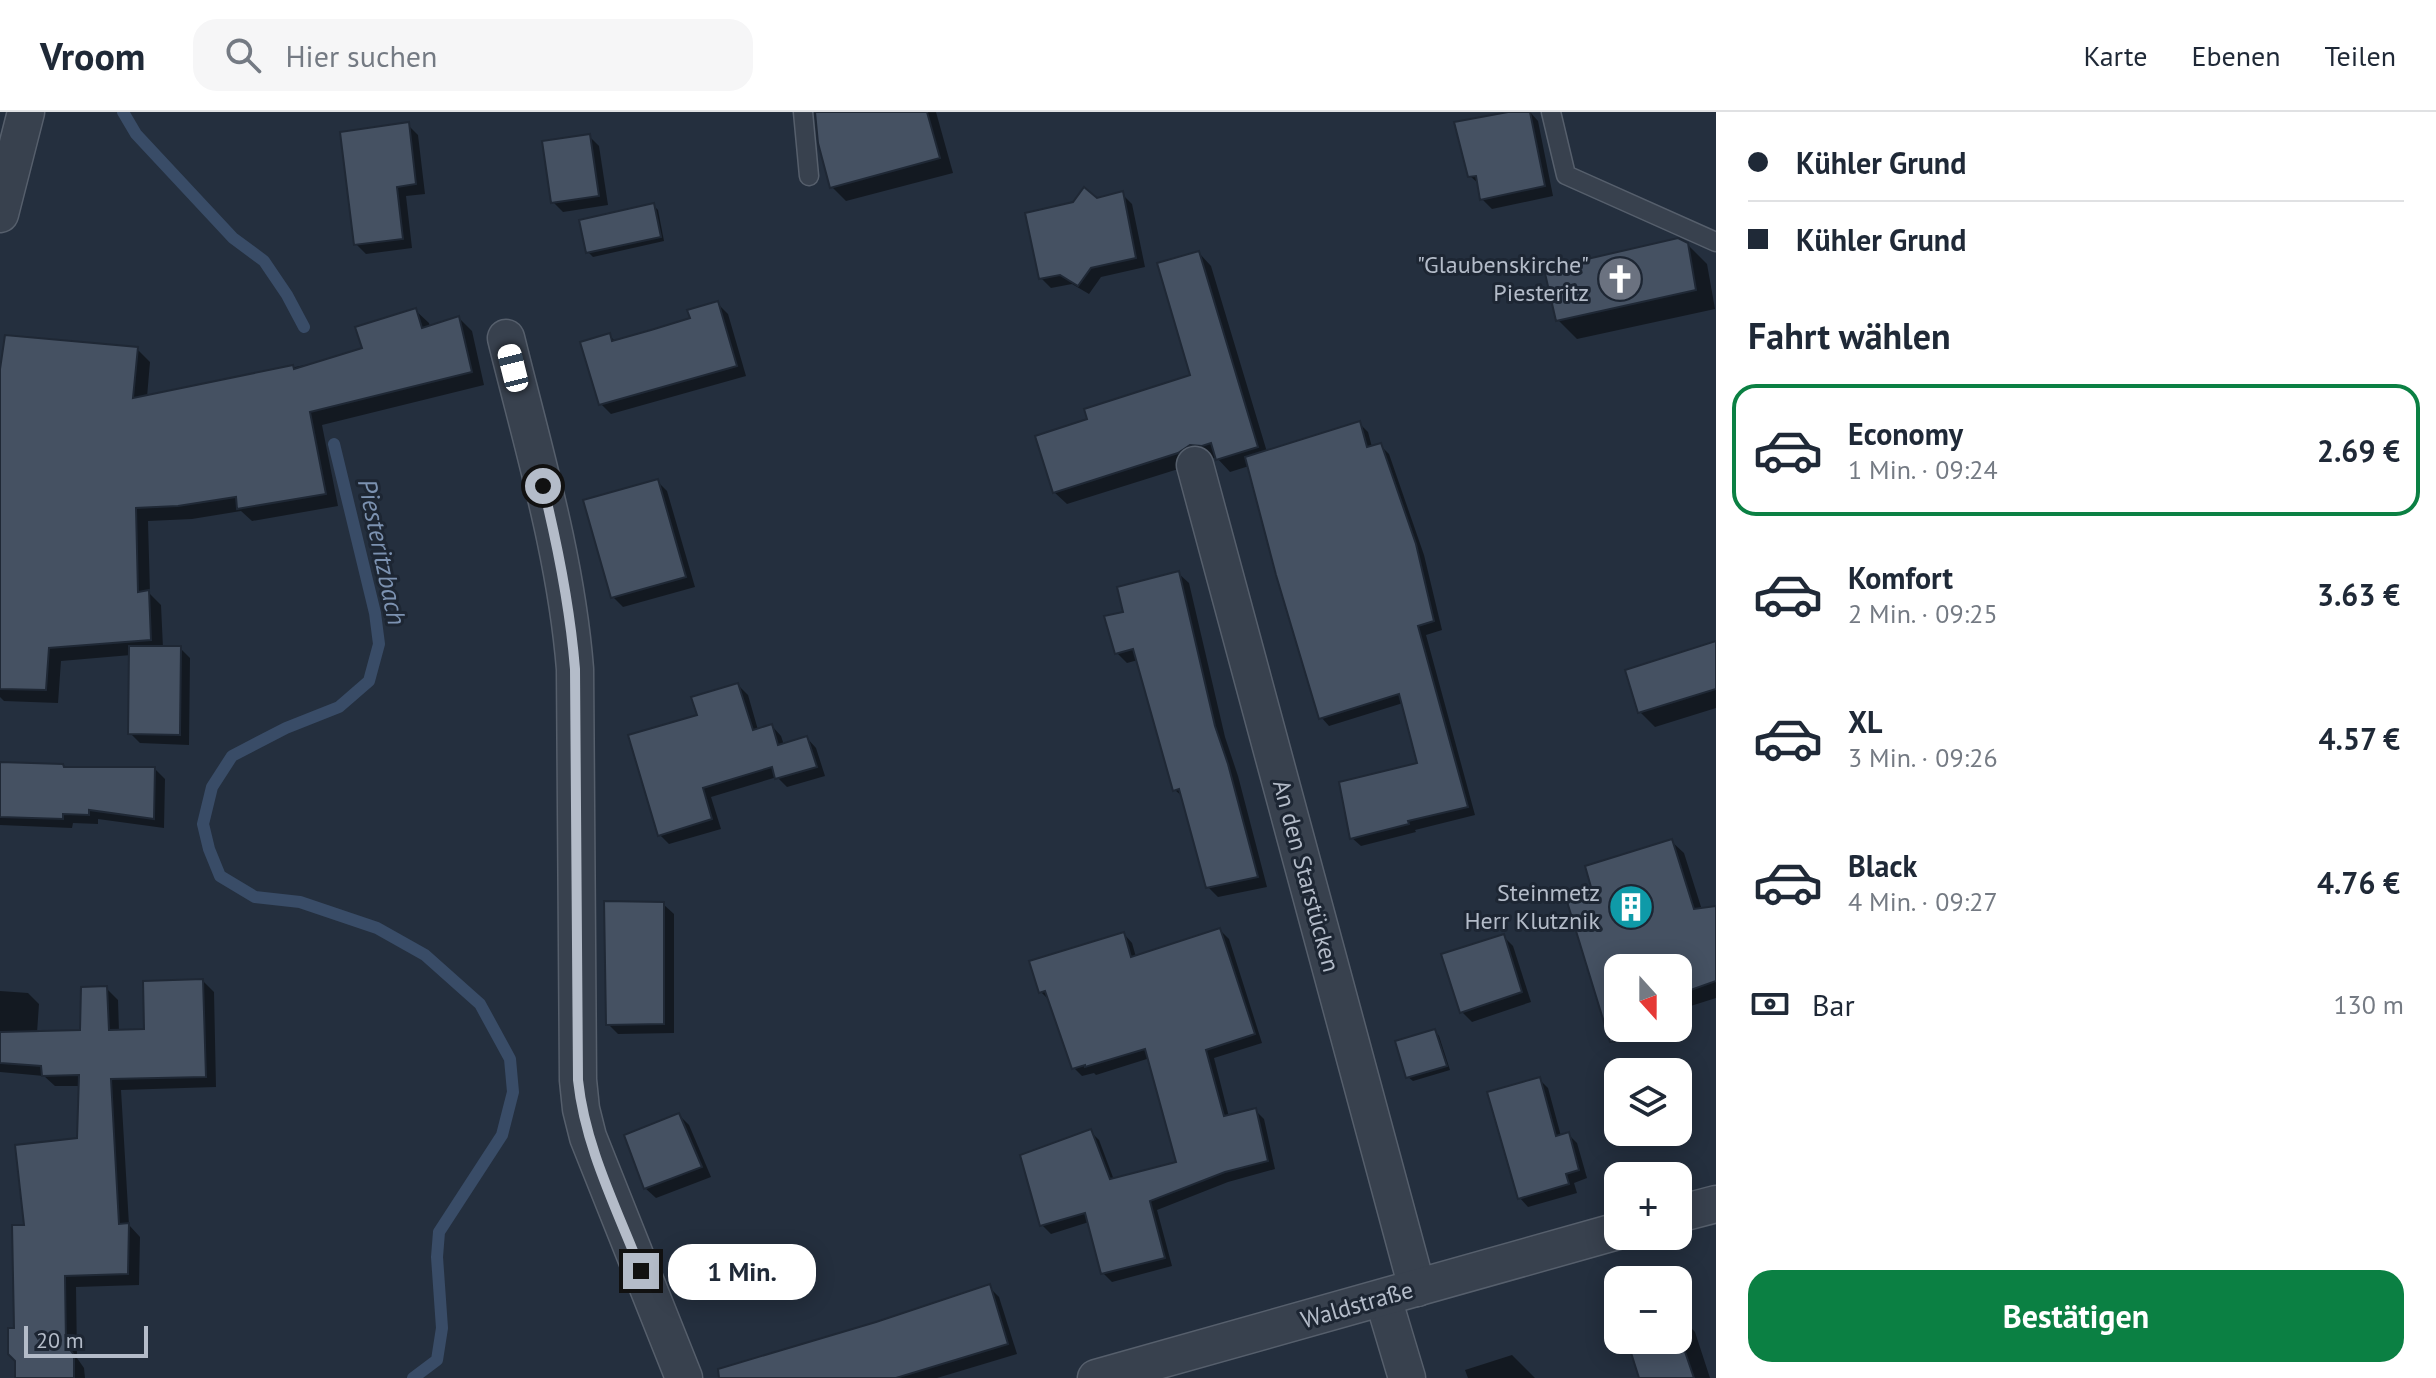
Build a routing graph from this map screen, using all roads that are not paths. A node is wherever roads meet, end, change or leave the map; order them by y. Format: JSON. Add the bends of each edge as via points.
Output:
{"nodes":[{"id":1,"x":26,"y":112,"type":"edge"},
{"id":2,"x":803,"y":112,"type":"edge"},
{"id":3,"x":1551,"y":112,"type":"edge"},
{"id":4,"x":809,"y":176,"type":"dead end"},
{"id":5,"x":0,"y":214,"type":"edge"},
{"id":6,"x":1716,"y":242,"type":"edge"},
{"id":7,"x":506,"y":338,"type":"dead end"},
{"id":8,"x":1195,"y":465,"type":"dead end"},
{"id":9,"x":1716,"y":1204,"type":"edge"},
{"id":10,"x":1692,"y":1210,"type":"edge"},
{"id":11,"x":1604,"y":1235,"type":"edge"},
{"id":12,"x":1417,"y":1288,"type":"junction"},
{"id":13,"x":1383,"y":1298,"type":"junction"},
{"id":14,"x":684,"y":1378,"type":"edge"},
{"id":15,"x":1096,"y":1378,"type":"edge"},
{"id":16,"x":1407,"y":1378,"type":"edge"}],
"edges":[{"from":1,"to":5,"type":"street"},
{"from":2,"to":4,"type":"lane"},
{"from":3,"to":6,"type":"lane","via":[[1566,175]]},
{"from":7,"to":14,"type":"street","via":[[571,618],[581,1109]]},
{"from":8,"to":12,"type":"street","name":"An den Starstücken"},
{"from":9,"to":10,"type":"street"},
{"from":11,"to":12,"type":"street","name":"Waldstraße"},
{"from":12,"to":13,"type":"street","name":"Waldstraße"},
{"from":13,"to":15,"type":"street","name":"Waldstraße"},
{"from":13,"to":16,"type":"street"}]}
